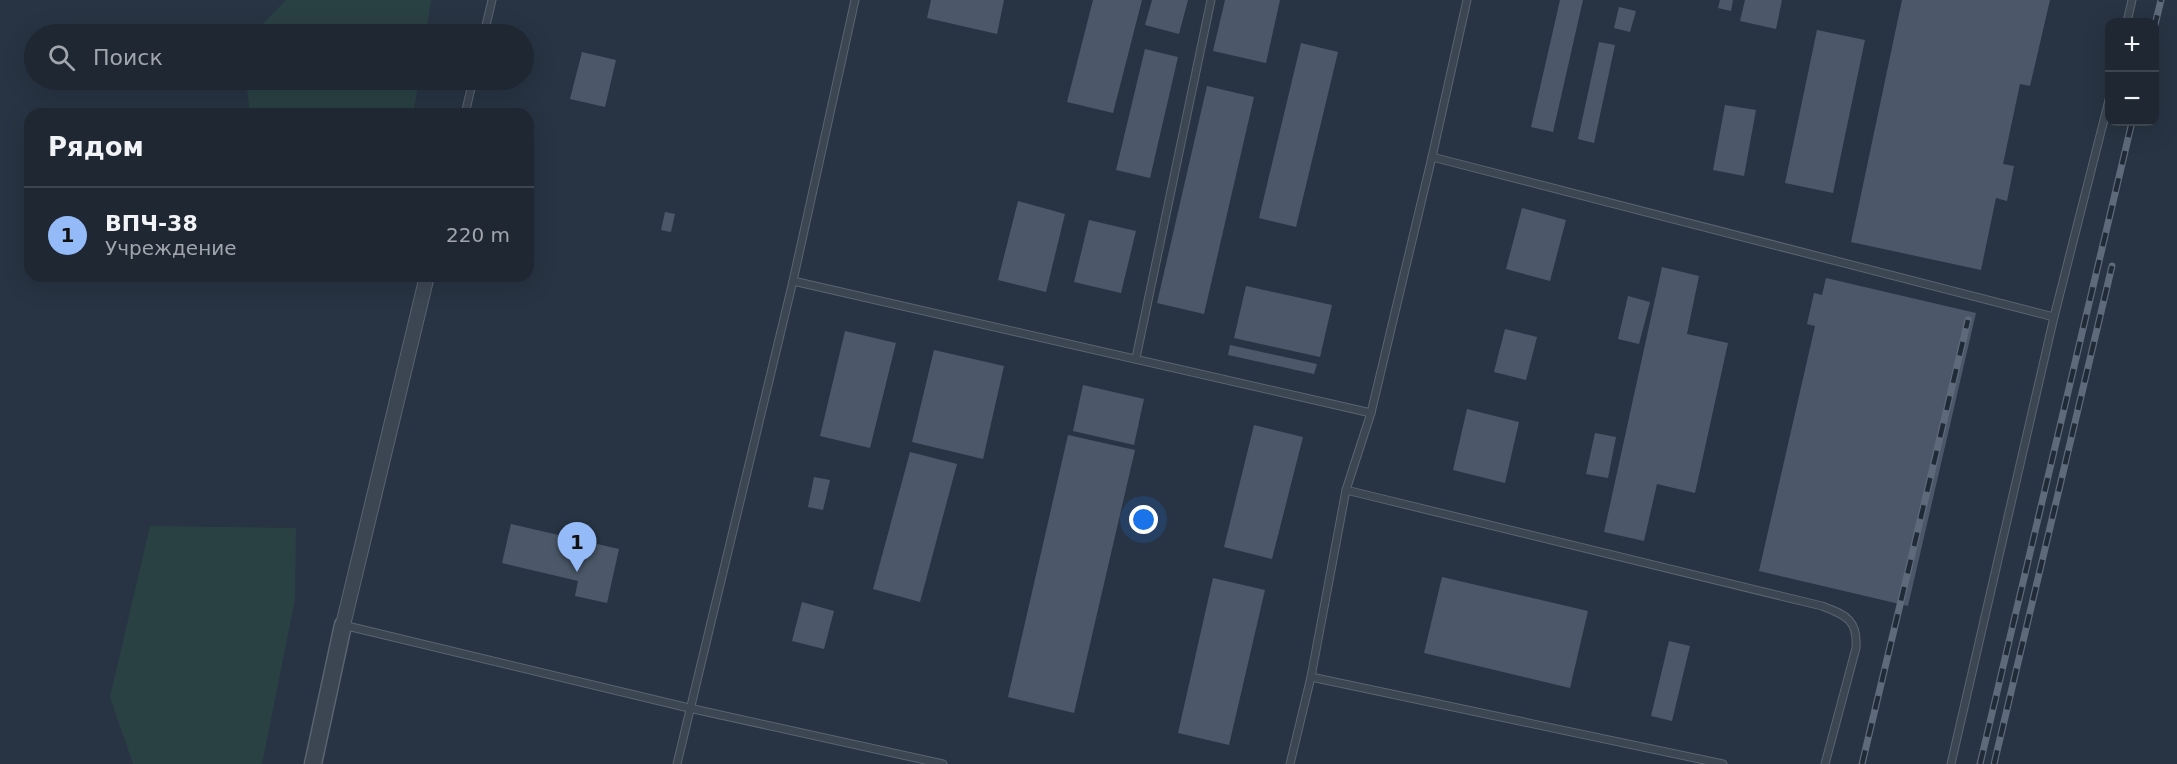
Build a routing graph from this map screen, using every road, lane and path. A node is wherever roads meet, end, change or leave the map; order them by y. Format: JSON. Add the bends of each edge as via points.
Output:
{"nodes":[{"id":1,"x":492,"y":0,"type":"edge"},
{"id":2,"x":855,"y":0,"type":"edge"},
{"id":3,"x":1210,"y":0,"type":"edge"},
{"id":4,"x":1467,"y":0,"type":"edge"},
{"id":5,"x":2132,"y":0,"type":"edge"},
{"id":6,"x":2128,"y":18,"type":"edge"},
{"id":7,"x":486,"y":24,"type":"edge"},
{"id":8,"x":471,"y":90,"type":"edge"},
{"id":9,"x":466,"y":108,"type":"edge"},
{"id":10,"x":2105,"y":112,"type":"edge"},
{"id":11,"x":1432,"y":157,"type":"junction"},
{"id":12,"x":793,"y":281,"type":"junction"},
{"id":13,"x":426,"y":282,"type":"edge"},
{"id":14,"x":2054,"y":317,"type":"junction"},
{"id":15,"x":1136,"y":358,"type":"junction"},
{"id":16,"x":1371,"y":413,"type":"junction"},
{"id":17,"x":1346,"y":490,"type":"junction"},
{"id":18,"x":343,"y":626,"type":"junction"},
{"id":19,"x":1311,"y":676,"type":"junction"},
{"id":20,"x":689,"y":708,"type":"junction"},
{"id":21,"x":313,"y":764,"type":"edge"},
{"id":22,"x":677,"y":764,"type":"edge"},
{"id":23,"x":943,"y":764,"type":"edge"},
{"id":24,"x":1290,"y":764,"type":"edge"},
{"id":25,"x":1724,"y":764,"type":"edge"},
{"id":26,"x":1825,"y":764,"type":"edge"},
{"id":27,"x":1951,"y":764,"type":"edge"}],
"edges":[{"from":1,"to":7,"type":"lane"},
{"from":2,"to":12,"type":"lane"},
{"from":3,"to":15,"type":"lane"},
{"from":4,"to":11,"type":"lane"},
{"from":5,"to":6,"type":"lane"},
{"from":8,"to":9,"type":"lane"},
{"from":10,"to":14,"type":"lane"},
{"from":11,"to":14,"type":"lane"},
{"from":11,"to":16,"type":"lane"},
{"from":12,"to":15,"type":"lane"},
{"from":12,"to":20,"type":"lane"},
{"from":13,"to":18,"type":"street"},
{"from":14,"to":27,"type":"lane"},
{"from":15,"to":16,"type":"lane"},
{"from":16,"to":17,"type":"lane"},
{"from":17,"to":19,"type":"lane"},
{"from":17,"to":26,"type":"lane","via":[[1839,612],[1852,622],[1857,633],[1856,648]]},
{"from":18,"to":20,"type":"lane"},
{"from":18,"to":21,"type":"street"},
{"from":19,"to":24,"type":"lane"},
{"from":19,"to":25,"type":"lane"},
{"from":20,"to":22,"type":"lane"},
{"from":20,"to":23,"type":"lane"}]}
